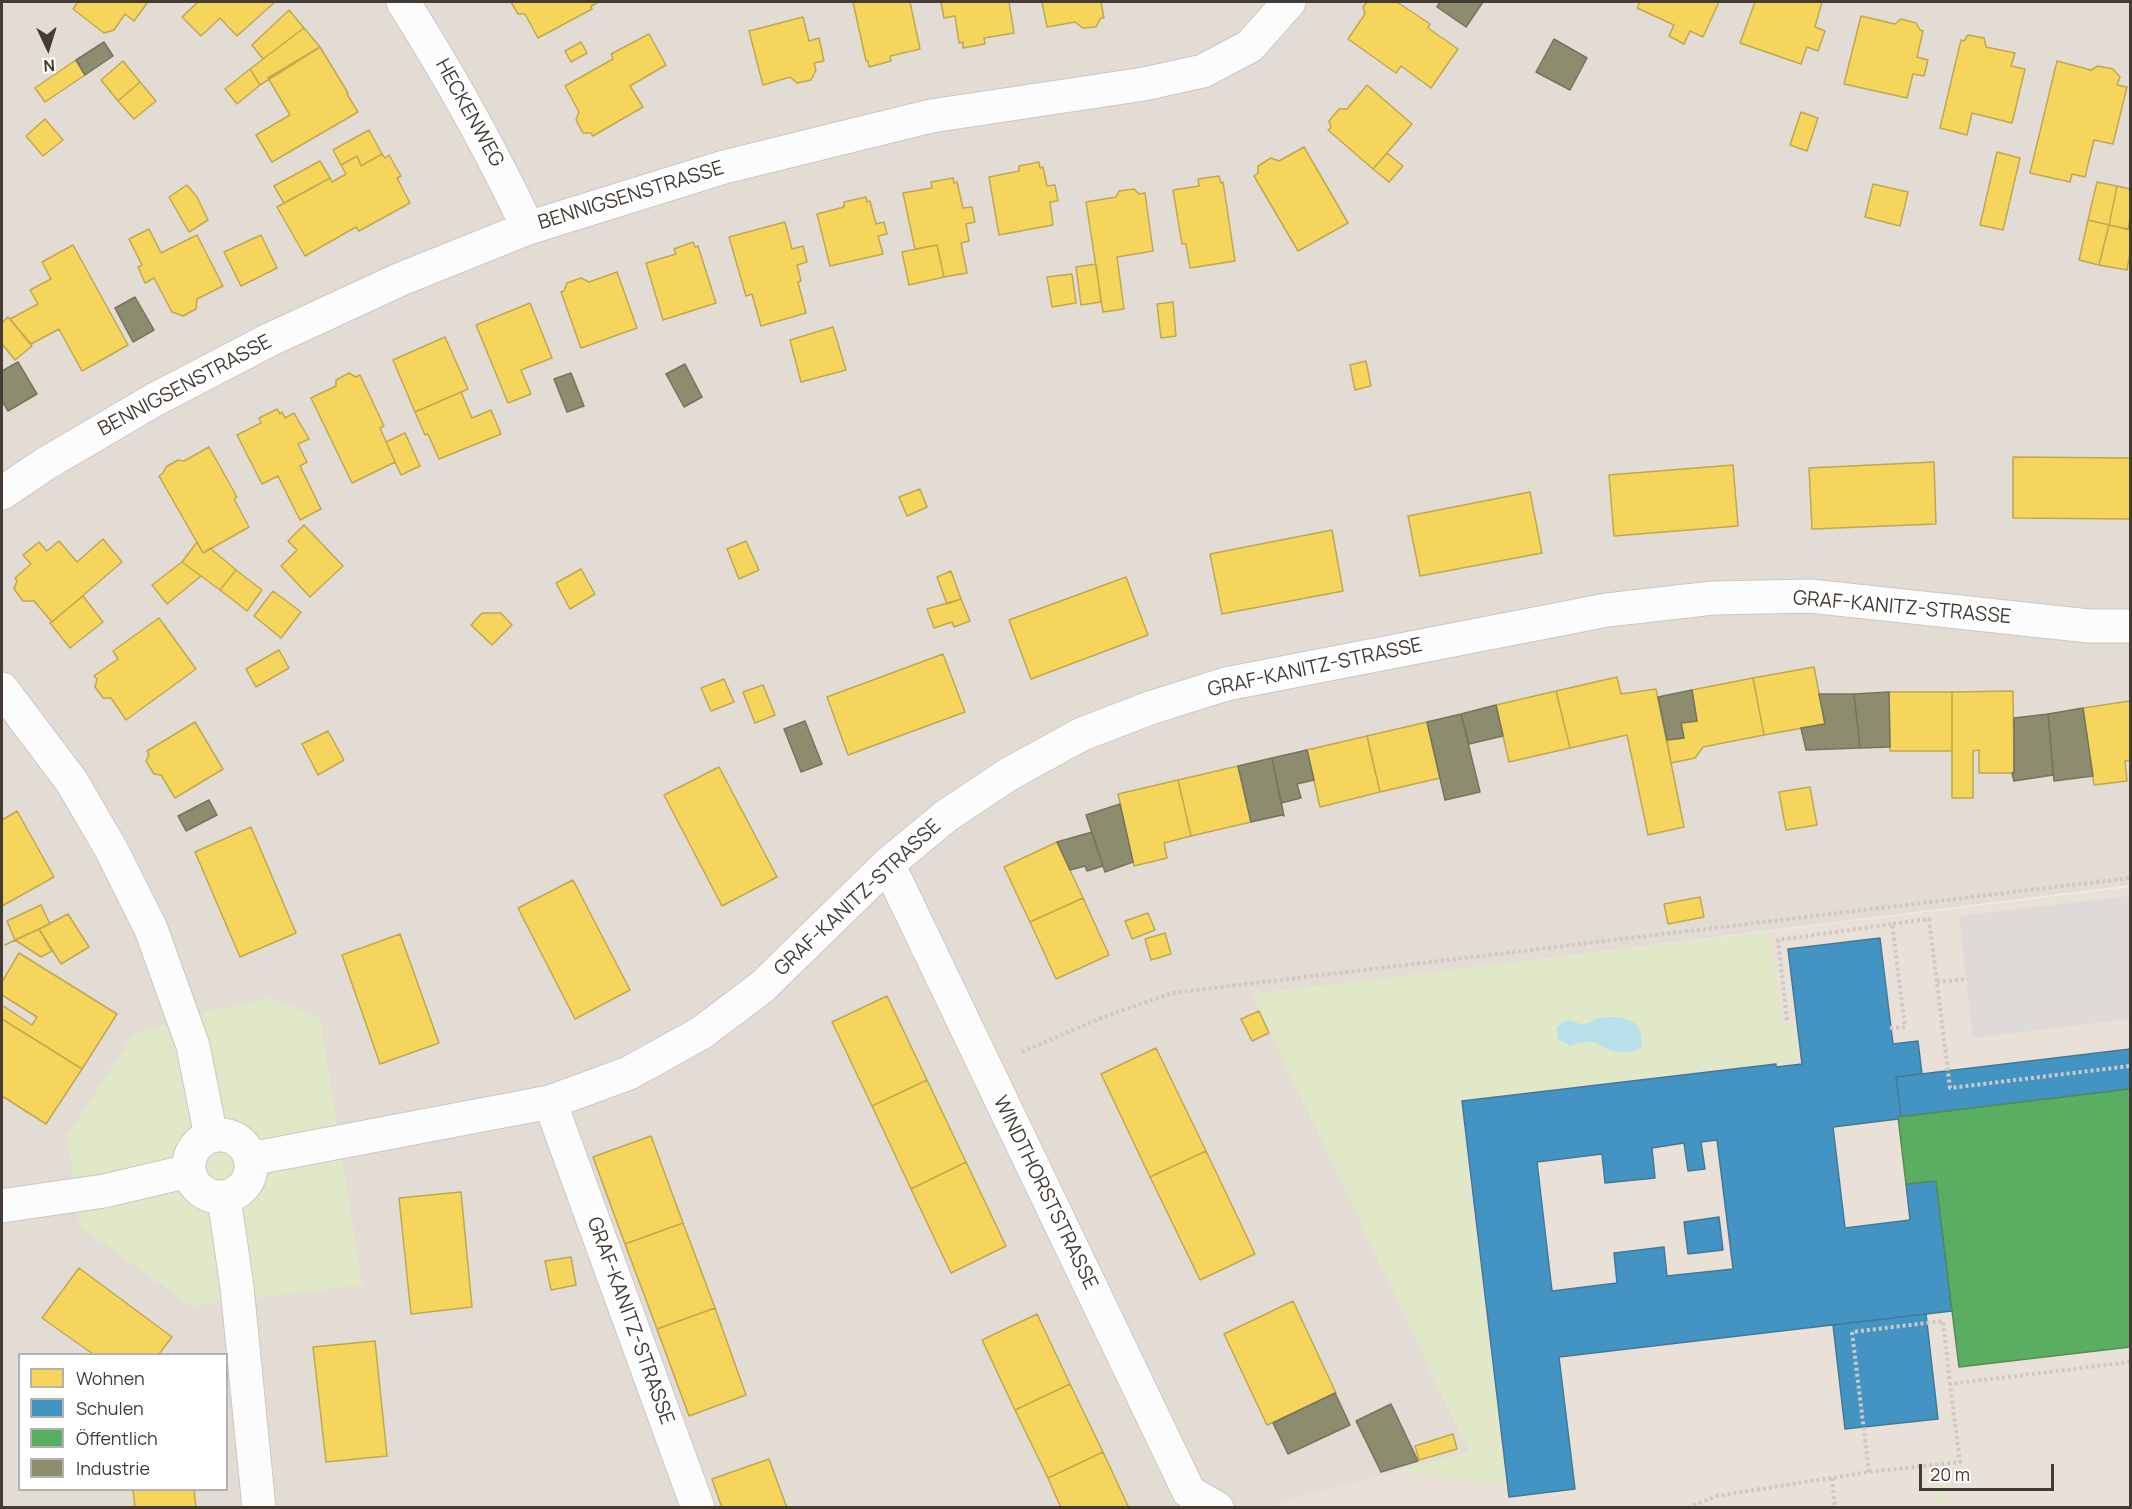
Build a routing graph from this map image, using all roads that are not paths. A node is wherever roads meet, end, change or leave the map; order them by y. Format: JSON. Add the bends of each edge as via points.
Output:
{"nodes":[{"id":1,"x":403,"y":2,"type":"edge"},
{"id":2,"x":1290,"y":2,"type":"edge"},
{"id":3,"x":528,"y":228,"type":"junction"},
{"id":4,"x":2,"y":492,"type":"edge"},
{"id":5,"x":2130,"y":626,"type":"edge"},
{"id":6,"x":2,"y":689,"type":"edge"},
{"id":7,"x":888,"y":864,"type":"junction"},
{"id":8,"x":549,"y":1102,"type":"junction"},
{"id":9,"x":211,"y":1136,"type":"junction"},
{"id":10,"x":250,"y":1159,"type":"junction"},
{"id":11,"x":189,"y":1172,"type":"junction"},
{"id":12,"x":224,"y":1198,"type":"junction"},
{"id":13,"x":2,"y":1206,"type":"edge"},
{"id":14,"x":259,"y":1508,"type":"edge"},
{"id":15,"x":698,"y":1508,"type":"edge"},
{"id":16,"x":1216,"y":1508,"type":"edge"}],
"edges":[{"from":1,"to":3,"type":"street","name":"HECKENWEG","via":[[501,170]]},
{"from":2,"to":3,"type":"street","name":"BENNIGSENSTRASSE","via":[[1250,46],[1203,70],[1144,84],[932,116],[724,167]]},
{"from":3,"to":4,"type":"street","name":"BENNIGSENSTRASSE","via":[[401,279],[269,340],[154,400]]},
{"from":5,"to":7,"type":"street","name":"GRAF-KANITZ-STRASSE","via":[[2089,626],[1810,596],[1713,598],[1607,610],[1372,655],[1226,684],[1083,734],[1009,774],[946,816]]},
{"from":6,"to":9,"type":"street","via":[[72,782],[151,929],[193,1046]]},
{"from":7,"to":8,"type":"street","name":"GRAF-KANITZ-STRASSE","via":[[762,987],[701,1033],[629,1073]]},
{"from":7,"to":16,"type":"street","name":"WINDTHORSTSTRASSE","via":[[1188,1492]]},
{"from":8,"to":10,"type":"street","name":"GRAF-KANITZ-STRASSE"},
{"from":8,"to":15,"type":"street","name":"GRAF-KANITZ-STRASSE"},
{"from":9,"to":10,"type":"street","via":[[236,1139]]},
{"from":9,"to":11,"type":"street","via":[[193,1149]]},
{"from":10,"to":12,"type":"street","via":[[246,1184]]},
{"from":11,"to":12,"type":"street","via":[[201,1192]]},
{"from":11,"to":13,"type":"street","via":[[104,1191]]},
{"from":12,"to":14,"type":"street"}]}
